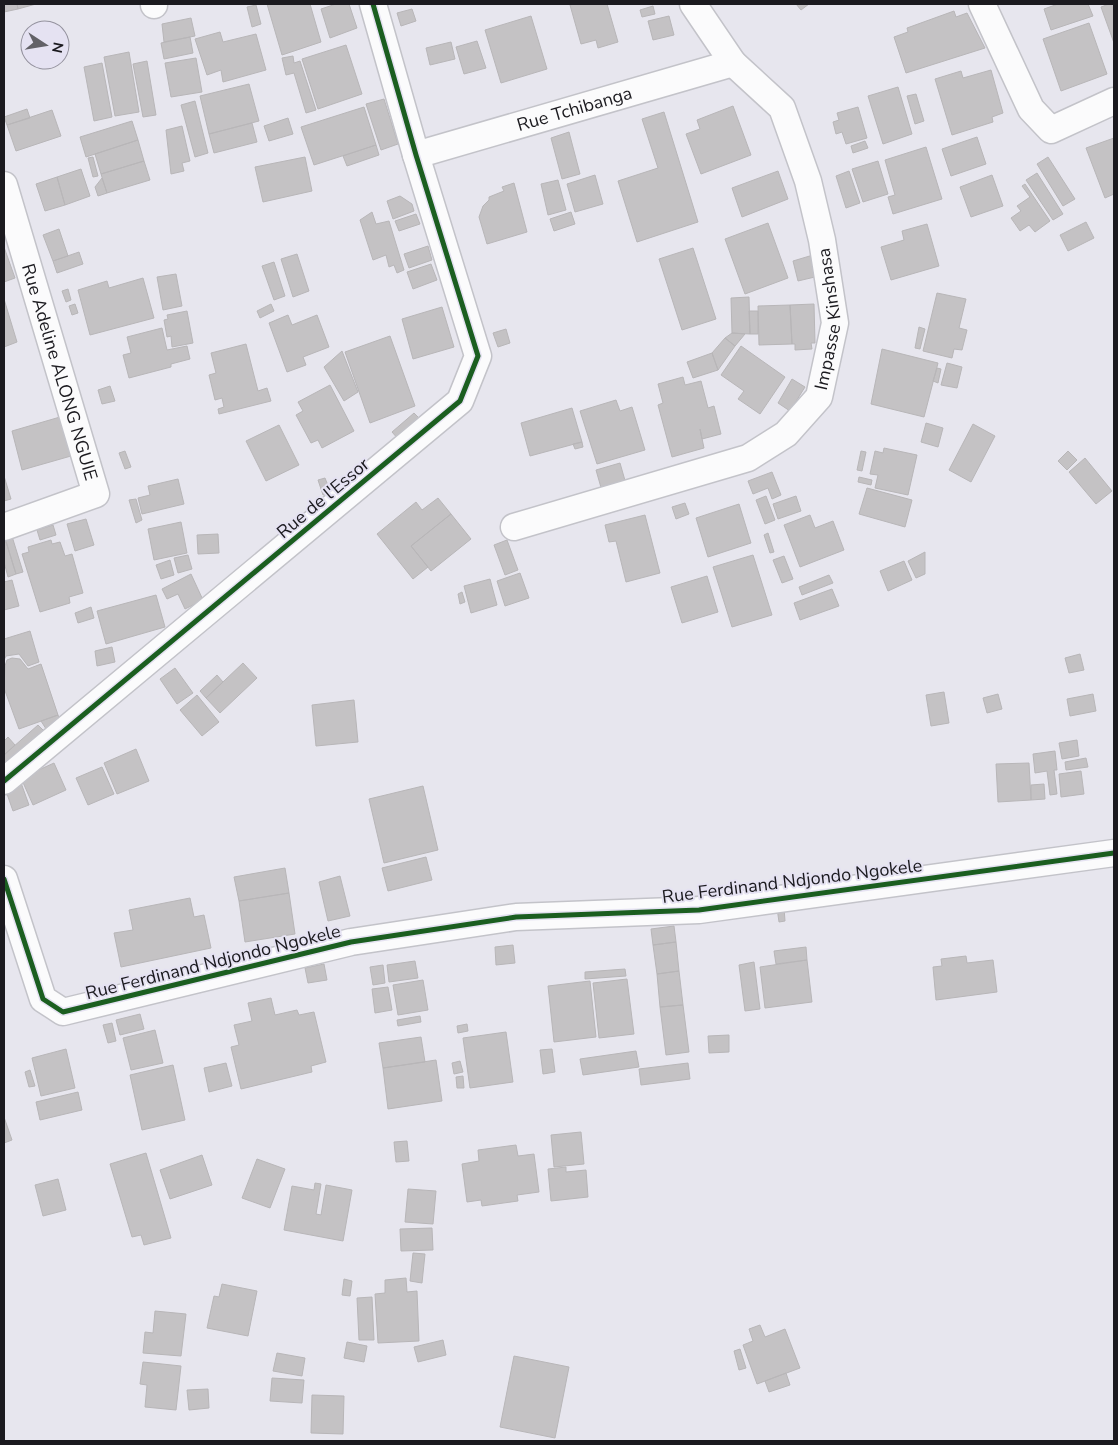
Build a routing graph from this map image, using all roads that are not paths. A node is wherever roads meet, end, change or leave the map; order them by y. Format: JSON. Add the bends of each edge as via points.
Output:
{"nodes":[{"id":1,"x":373,"y":4,"type":"edge"},
{"id":2,"x":693,"y":4,"type":"edge"},
{"id":3,"x":982,"y":4,"type":"edge"},
{"id":4,"x":733,"y":63,"type":"junction"},
{"id":5,"x":1114,"y":101,"type":"edge"},
{"id":6,"x":416,"y":155,"type":"junction"},
{"id":7,"x":4,"y":185,"type":"edge"},
{"id":8,"x":514,"y":526,"type":"dead end"},
{"id":9,"x":4,"y":527,"type":"edge"},
{"id":10,"x":4,"y":781,"type":"edge"},
{"id":11,"x":1114,"y":853,"type":"edge"},
{"id":12,"x":4,"y":879,"type":"edge"}],
"edges":[{"from":1,"to":6,"type":"street","name":"Rue de l'Essor"},
{"from":2,"to":4,"type":"street","name":"Impasse Kinshasa"},
{"from":3,"to":5,"type":"street","via":[[1031,110],[1051,130]]},
{"from":4,"to":6,"type":"street","name":"Rue Tchibanga"},
{"from":4,"to":8,"type":"street","name":"Impasse Kinshasa","via":[[782,108],[808,181],[822,240],[835,323],[819,397],[786,434],[748,458]]},
{"from":6,"to":10,"type":"street","name":"Rue de l'Essor","via":[[478,356],[460,400]]},
{"from":7,"to":9,"type":"street","name":"Rue Adeline ALONG NGUIE","via":[[96,494]]},
{"from":11,"to":12,"type":"street","name":"Rue Ferdinand Ndjondo Ngokele","via":[[699,910],[516,917],[351,942],[62,1012],[43,1000]]}]}
